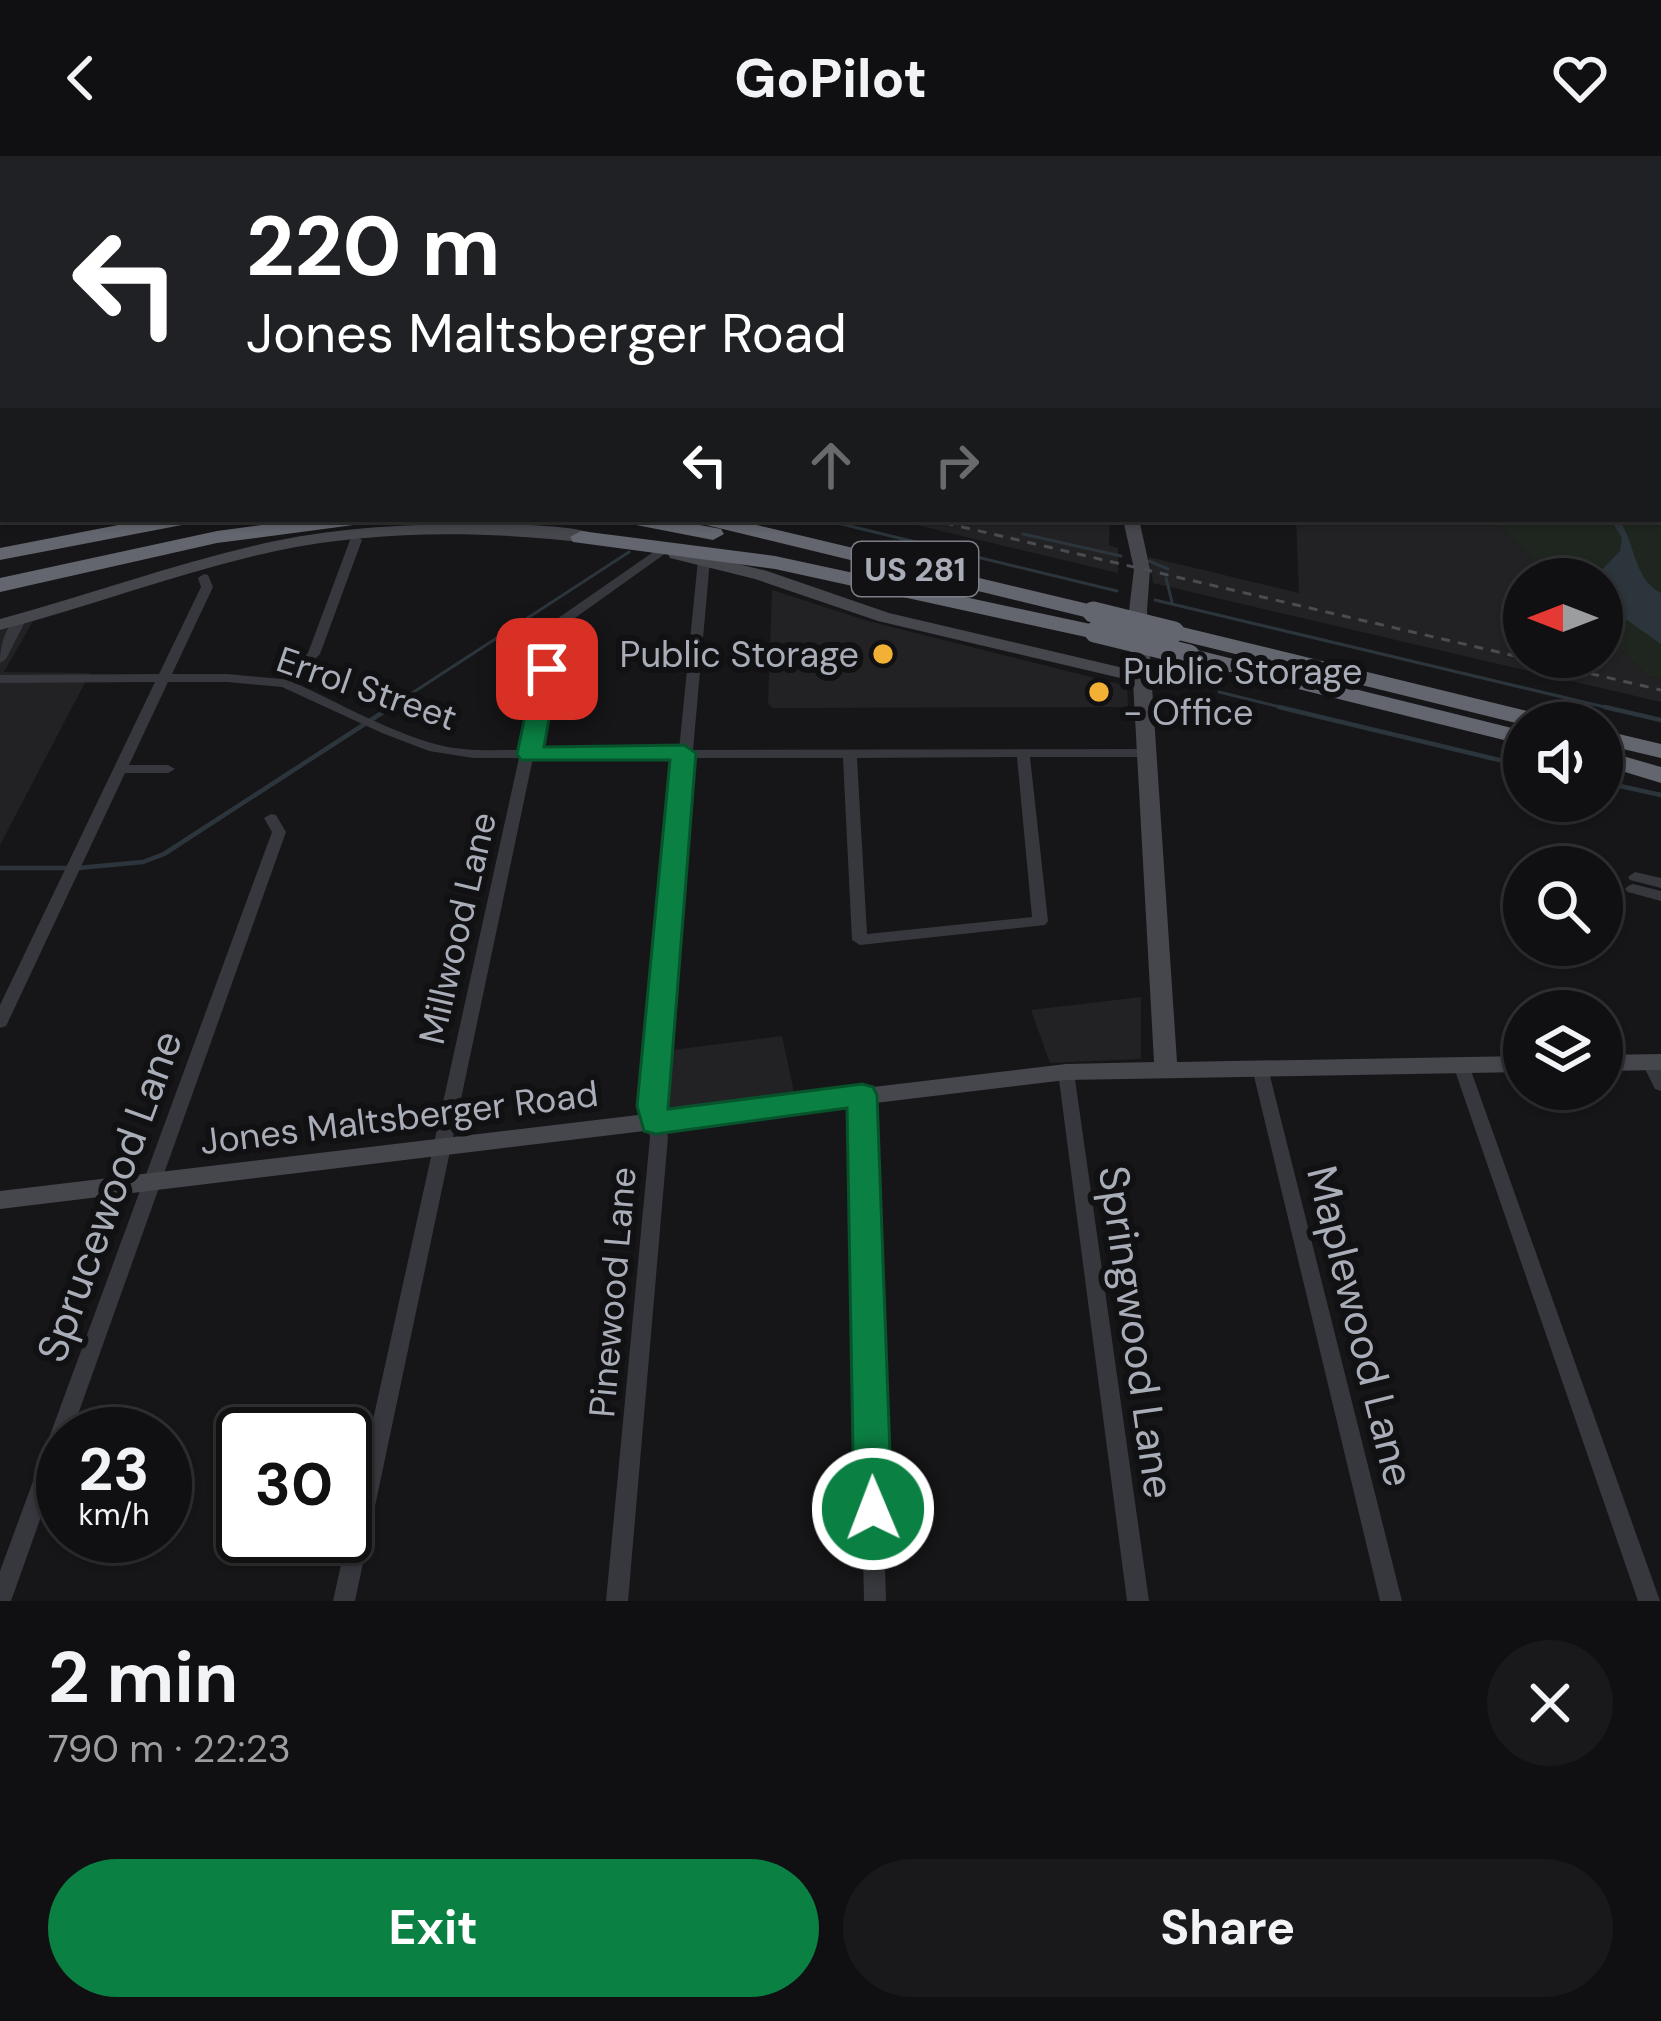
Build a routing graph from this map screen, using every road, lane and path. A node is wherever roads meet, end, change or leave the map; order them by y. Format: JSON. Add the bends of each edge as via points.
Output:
{"nodes":[{"id":1,"x":123,"y":522,"type":"edge"},
{"id":2,"x":167,"y":522,"type":"edge"},
{"id":3,"x":254,"y":522,"type":"edge"},
{"id":4,"x":649,"y":522,"type":"edge"},
{"id":5,"x":726,"y":522,"type":"edge"},
{"id":6,"x":1129,"y":522,"type":"edge"},
{"id":7,"x":577,"y":528,"type":"edge"},
{"id":8,"x":355,"y":530,"type":"edge"},
{"id":9,"x":0,"y":549,"type":"edge"},
{"id":10,"x":662,"y":550,"type":"junction"},
{"id":11,"x":704,"y":560,"type":"junction"},
{"id":12,"x":833,"y":563,"type":"junction"},
{"id":13,"x":0,"y":568,"type":"edge"},
{"id":14,"x":200,"y":572,"type":"junction"},
{"id":15,"x":0,"y":585,"type":"edge"},
{"id":16,"x":0,"y":615,"type":"edge"},
{"id":17,"x":20,"y":620,"type":"junction"},
{"id":18,"x":1094,"y":622,"type":"junction"},
{"id":19,"x":0,"y":626,"type":"edge"},
{"id":20,"x":0,"y":659,"type":"edge"},
{"id":21,"x":164,"y":679,"type":"junction"},
{"id":22,"x":1142,"y":679,"type":"junction"},
{"id":23,"x":0,"y":680,"type":"edge"},
{"id":24,"x":286,"y":683,"type":"junction"},
{"id":25,"x":1503,"y":712,"type":"edge"},
{"id":26,"x":1503,"y":733,"type":"edge"},
{"id":27,"x":1623,"y":742,"type":"edge"},
{"id":28,"x":1661,"y":752,"type":"edge"},
{"id":29,"x":684,"y":753,"type":"junction"},
{"id":30,"x":850,"y":753,"type":"junction"},
{"id":31,"x":1023,"y":753,"type":"junction"},
{"id":32,"x":1147,"y":753,"type":"junction"},
{"id":33,"x":530,"y":754,"type":"junction"},
{"id":34,"x":1623,"y":763,"type":"edge"},
{"id":35,"x":121,"y":769,"type":"junction"},
{"id":36,"x":168,"y":770,"type":"dead end"},
{"id":37,"x":1661,"y":773,"type":"edge"},
{"id":38,"x":271,"y":818,"type":"dead end"},
{"id":39,"x":1661,"y":883,"type":"edge"},
{"id":40,"x":1661,"y":896,"type":"edge"},
{"id":41,"x":0,"y":1022,"type":"edge"},
{"id":42,"x":1503,"y":1064,"type":"edge"},
{"id":43,"x":1461,"y":1065,"type":"junction"},
{"id":44,"x":1623,"y":1066,"type":"edge"},
{"id":45,"x":1260,"y":1068,"type":"junction"},
{"id":46,"x":1166,"y":1070,"type":"junction"},
{"id":47,"x":1658,"y":1070,"type":"edge"},
{"id":48,"x":1066,"y":1072,"type":"junction"},
{"id":49,"x":862,"y":1095,"type":"junction"},
{"id":50,"x":656,"y":1123,"type":"junction"},
{"id":51,"x":440,"y":1148,"type":"junction"},
{"id":52,"x":154,"y":1181,"type":"junction"},
{"id":53,"x":0,"y":1200,"type":"edge"},
{"id":54,"x":0,"y":1601,"type":"edge"},
{"id":55,"x":344,"y":1601,"type":"edge"},
{"id":56,"x":617,"y":1601,"type":"edge"},
{"id":57,"x":875,"y":1601,"type":"edge"},
{"id":58,"x":1138,"y":1601,"type":"edge"},
{"id":59,"x":1391,"y":1601,"type":"edge"},
{"id":60,"x":1649,"y":1601,"type":"edge"}],
"edges":[{"from":1,"to":9,"type":"highway"},
{"from":2,"to":9,"type":"highway"},
{"from":3,"to":13,"type":"highway"},
{"from":4,"to":12,"type":"highway","number":"US 281"},
{"from":5,"to":18,"type":"highway","number":"US 281"},
{"from":6,"to":22,"type":"main road"},
{"from":7,"to":10,"type":"main road"},
{"from":7,"to":12,"type":"highway","via":[[649,528]]},
{"from":7,"to":14,"type":"main road","via":[[358,533],[271,547]]},
{"from":7,"to":18,"type":"highway"},
{"from":8,"to":15,"type":"highway","via":[[218,537]]},
{"from":8,"to":24,"type":"street","via":[[314,654]]},
{"from":10,"to":11,"type":"main road"},
{"from":10,"to":33,"type":"street","name":"Millwood Lane","via":[[557,621]]},
{"from":11,"to":22,"type":"main road","via":[[903,622]]},
{"from":11,"to":29,"type":"street","name":"Pinewood Lane"},
{"from":12,"to":18,"type":"highway","number":"US 281"},
{"from":14,"to":16,"type":"main road"},
{"from":14,"to":17,"type":"main road"},
{"from":14,"to":21,"type":"street","via":[[207,587]]},
{"from":17,"to":19,"type":"main road"},
{"from":17,"to":20,"type":"street"},
{"from":18,"to":25,"type":"highway","number":"US 281","bridge":true,"via":[[1174,632]]},
{"from":18,"to":26,"type":"highway","number":"US 281","bridge":true,"via":[[1189,656]]},
{"from":21,"to":23,"type":"street","name":"Errol Street"},
{"from":21,"to":24,"type":"street","name":"Errol Street"},
{"from":21,"to":35,"type":"street"},
{"from":22,"to":32,"type":"main road"},
{"from":24,"to":33,"type":"street","name":"Errol Street","via":[[456,752]]},
{"from":27,"to":28,"type":"highway"},
{"from":29,"to":30,"type":"street","name":"Errol Street"},
{"from":29,"to":33,"type":"street","name":"Errol Street"},
{"from":29,"to":50,"type":"street","name":"Pinewood Lane"},
{"from":30,"to":31,"type":"street","name":"Errol Street"},
{"from":30,"to":31,"type":"street","via":[[860,940],[1040,921]]},
{"from":31,"to":32,"type":"street","name":"Errol Street"},
{"from":32,"to":46,"type":"main road"},
{"from":33,"to":51,"type":"street","name":"Millwood Lane"},
{"from":34,"to":37,"type":"highway"},
{"from":35,"to":36,"type":"street"},
{"from":35,"to":41,"type":"street"},
{"from":38,"to":52,"type":"street","name":"Sprucewood Lane","via":[[279,832]]},
{"from":39,"to":40,"type":"street","via":[[1634,883]]},
{"from":42,"to":43,"type":"main road","name":"Jones Maltsberger Road"},
{"from":43,"to":45,"type":"main road","name":"Jones Maltsberger Road"},
{"from":43,"to":60,"type":"street"},
{"from":44,"to":47,"type":"main road"},
{"from":45,"to":46,"type":"main road","name":"Jones Maltsberger Road"},
{"from":45,"to":59,"type":"street","name":"Maplewood Lane"},
{"from":46,"to":48,"type":"main road","name":"Jones Maltsberger Road"},
{"from":48,"to":49,"type":"main road","name":"Jones Maltsberger Road"},
{"from":48,"to":58,"type":"street","name":"Springwood Lane"},
{"from":49,"to":50,"type":"main road","name":"Jones Maltsberger Road"},
{"from":49,"to":57,"type":"street"},
{"from":50,"to":51,"type":"main road","name":"Jones Maltsberger Road"},
{"from":50,"to":56,"type":"street","name":"Pinewood Lane"},
{"from":51,"to":52,"type":"main road","name":"Jones Maltsberger Road"},
{"from":51,"to":55,"type":"street","name":"Millwood Lane"},
{"from":52,"to":53,"type":"main road","name":"Jones Maltsberger Road"},
{"from":52,"to":54,"type":"street","name":"Sprucewood Lane"}]}
